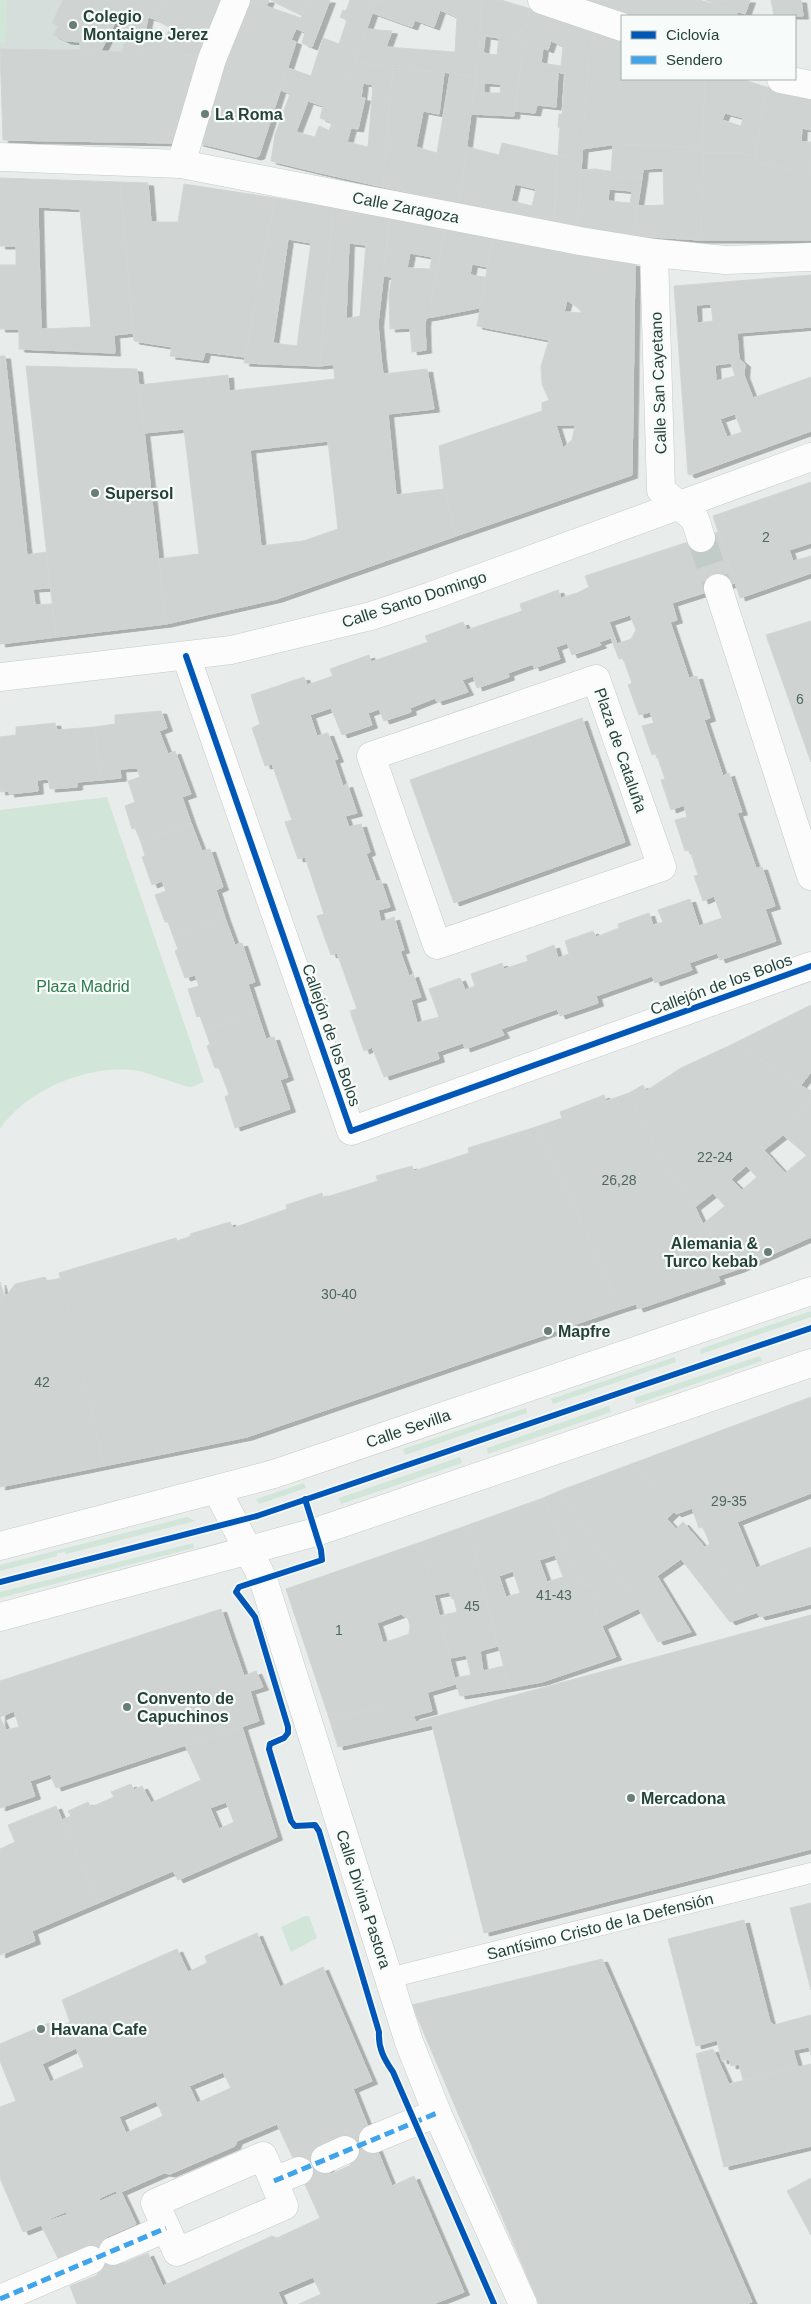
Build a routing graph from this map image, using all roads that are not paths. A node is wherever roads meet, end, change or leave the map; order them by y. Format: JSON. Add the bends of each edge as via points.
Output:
{"nodes":[{"id":1,"x":236,"y":0,"type":"edge"},
{"id":2,"x":542,"y":0,"type":"edge"},
{"id":3,"x":621,"y":26,"type":"edge"},
{"id":4,"x":786,"y":80,"type":"edge"},
{"id":5,"x":811,"y":85,"type":"edge"},
{"id":6,"x":0,"y":158,"type":"edge"},
{"id":7,"x":181,"y":164,"type":"junction"},
{"id":8,"x":654,"y":253,"type":"junction"},
{"id":9,"x":811,"y":257,"type":"edge"},
{"id":10,"x":811,"y":457,"type":"edge"},
{"id":11,"x":678,"y":504,"type":"junction"},
{"id":12,"x":701,"y":538,"type":"tunnel mouth"},
{"id":13,"x":718,"y":588,"type":"tunnel mouth"},
{"id":14,"x":186,"y":656,"type":"junction"},
{"id":15,"x":0,"y":677,"type":"edge"},
{"id":16,"x":811,"y":876,"type":"edge"},
{"id":17,"x":437,"y":945,"type":"joint"},
{"id":18,"x":811,"y":966,"type":"edge"},
{"id":19,"x":811,"y":1291,"type":"edge"},
{"id":20,"x":811,"y":1363,"type":"edge"},
{"id":21,"x":217,"y":1490,"type":"junction"},
{"id":22,"x":0,"y":1546,"type":"edge"},
{"id":23,"x":249,"y":1551,"type":"junction"},
{"id":24,"x":0,"y":1616,"type":"edge"},
{"id":25,"x":811,"y":1873,"type":"edge"},
{"id":26,"x":389,"y":1978,"type":"junction"},
{"id":27,"x":437,"y":2113,"type":"junction"},
{"id":28,"x":373,"y":2139,"type":"dead end"},
{"id":29,"x":299,"y":2171,"type":"dead end"},
{"id":30,"x":274,"y":2181,"type":"junction"},
{"id":31,"x":166,"y":2228,"type":"junction"},
{"id":32,"x":0,"y":2299,"type":"edge"},
{"id":33,"x":523,"y":2304,"type":"edge"}],
"edges":[{"from":1,"to":7,"type":"street","via":[[212,59]]},
{"from":2,"to":3,"type":"street"},
{"from":4,"to":5,"type":"street"},
{"from":6,"to":7,"type":"street","name":"Calle Zaragoza"},
{"from":7,"to":8,"type":"street","name":"Calle Zaragoza"},
{"from":8,"to":9,"type":"street","name":"Calle Zaragoza","via":[[725,260]]},
{"from":8,"to":11,"type":"street","name":"Calle San Cayetano","via":[[661,490]]},
{"from":10,"to":11,"type":"street","name":"Calle Santo Domingo"},
{"from":11,"to":12,"type":"street","via":[[695,519]]},
{"from":11,"to":14,"type":"street","name":"Calle Santo Domingo","via":[[371,616],[231,650]]},
{"from":13,"to":16,"type":"street"},
{"from":14,"to":15,"type":"street","name":"Calle Santo Domingo"},
{"from":14,"to":18,"type":"street","name":"Callejón de los Bolos","via":[[351,1131]]},
{"from":17,"to":17,"type":"street","name":"Plaza de Cataluña","via":[[371,756],[596,679],[662,868]]},
{"from":19,"to":21,"type":"street","name":"Calle Sevilla","via":[[274,1474]]},
{"from":20,"to":23,"type":"street","via":[[335,1526]]},
{"from":21,"to":22,"type":"street","name":"Calle Sevilla"},
{"from":21,"to":23,"type":"street","name":"Calle Divina Pastora"},
{"from":23,"to":24,"type":"street"},
{"from":23,"to":26,"type":"street","name":"Calle Divina Pastora","via":[[264,1579]]},
{"from":25,"to":26,"type":"lane","name":"Santísimo Cristo de la Defensión"},
{"from":26,"to":27,"type":"street","name":"Calle Divina Pastora","via":[[409,2042]]},
{"from":27,"to":28,"type":"street"},
{"from":27,"to":33,"type":"street","name":"Calle Divina Pastora"},
{"from":29,"to":30,"type":"street"},
{"from":30,"to":31,"type":"street","via":[[284,2206],[177,2252]]},
{"from":30,"to":31,"type":"street","via":[[262,2156],[155,2203]]},
{"from":31,"to":32,"type":"street"}]}
